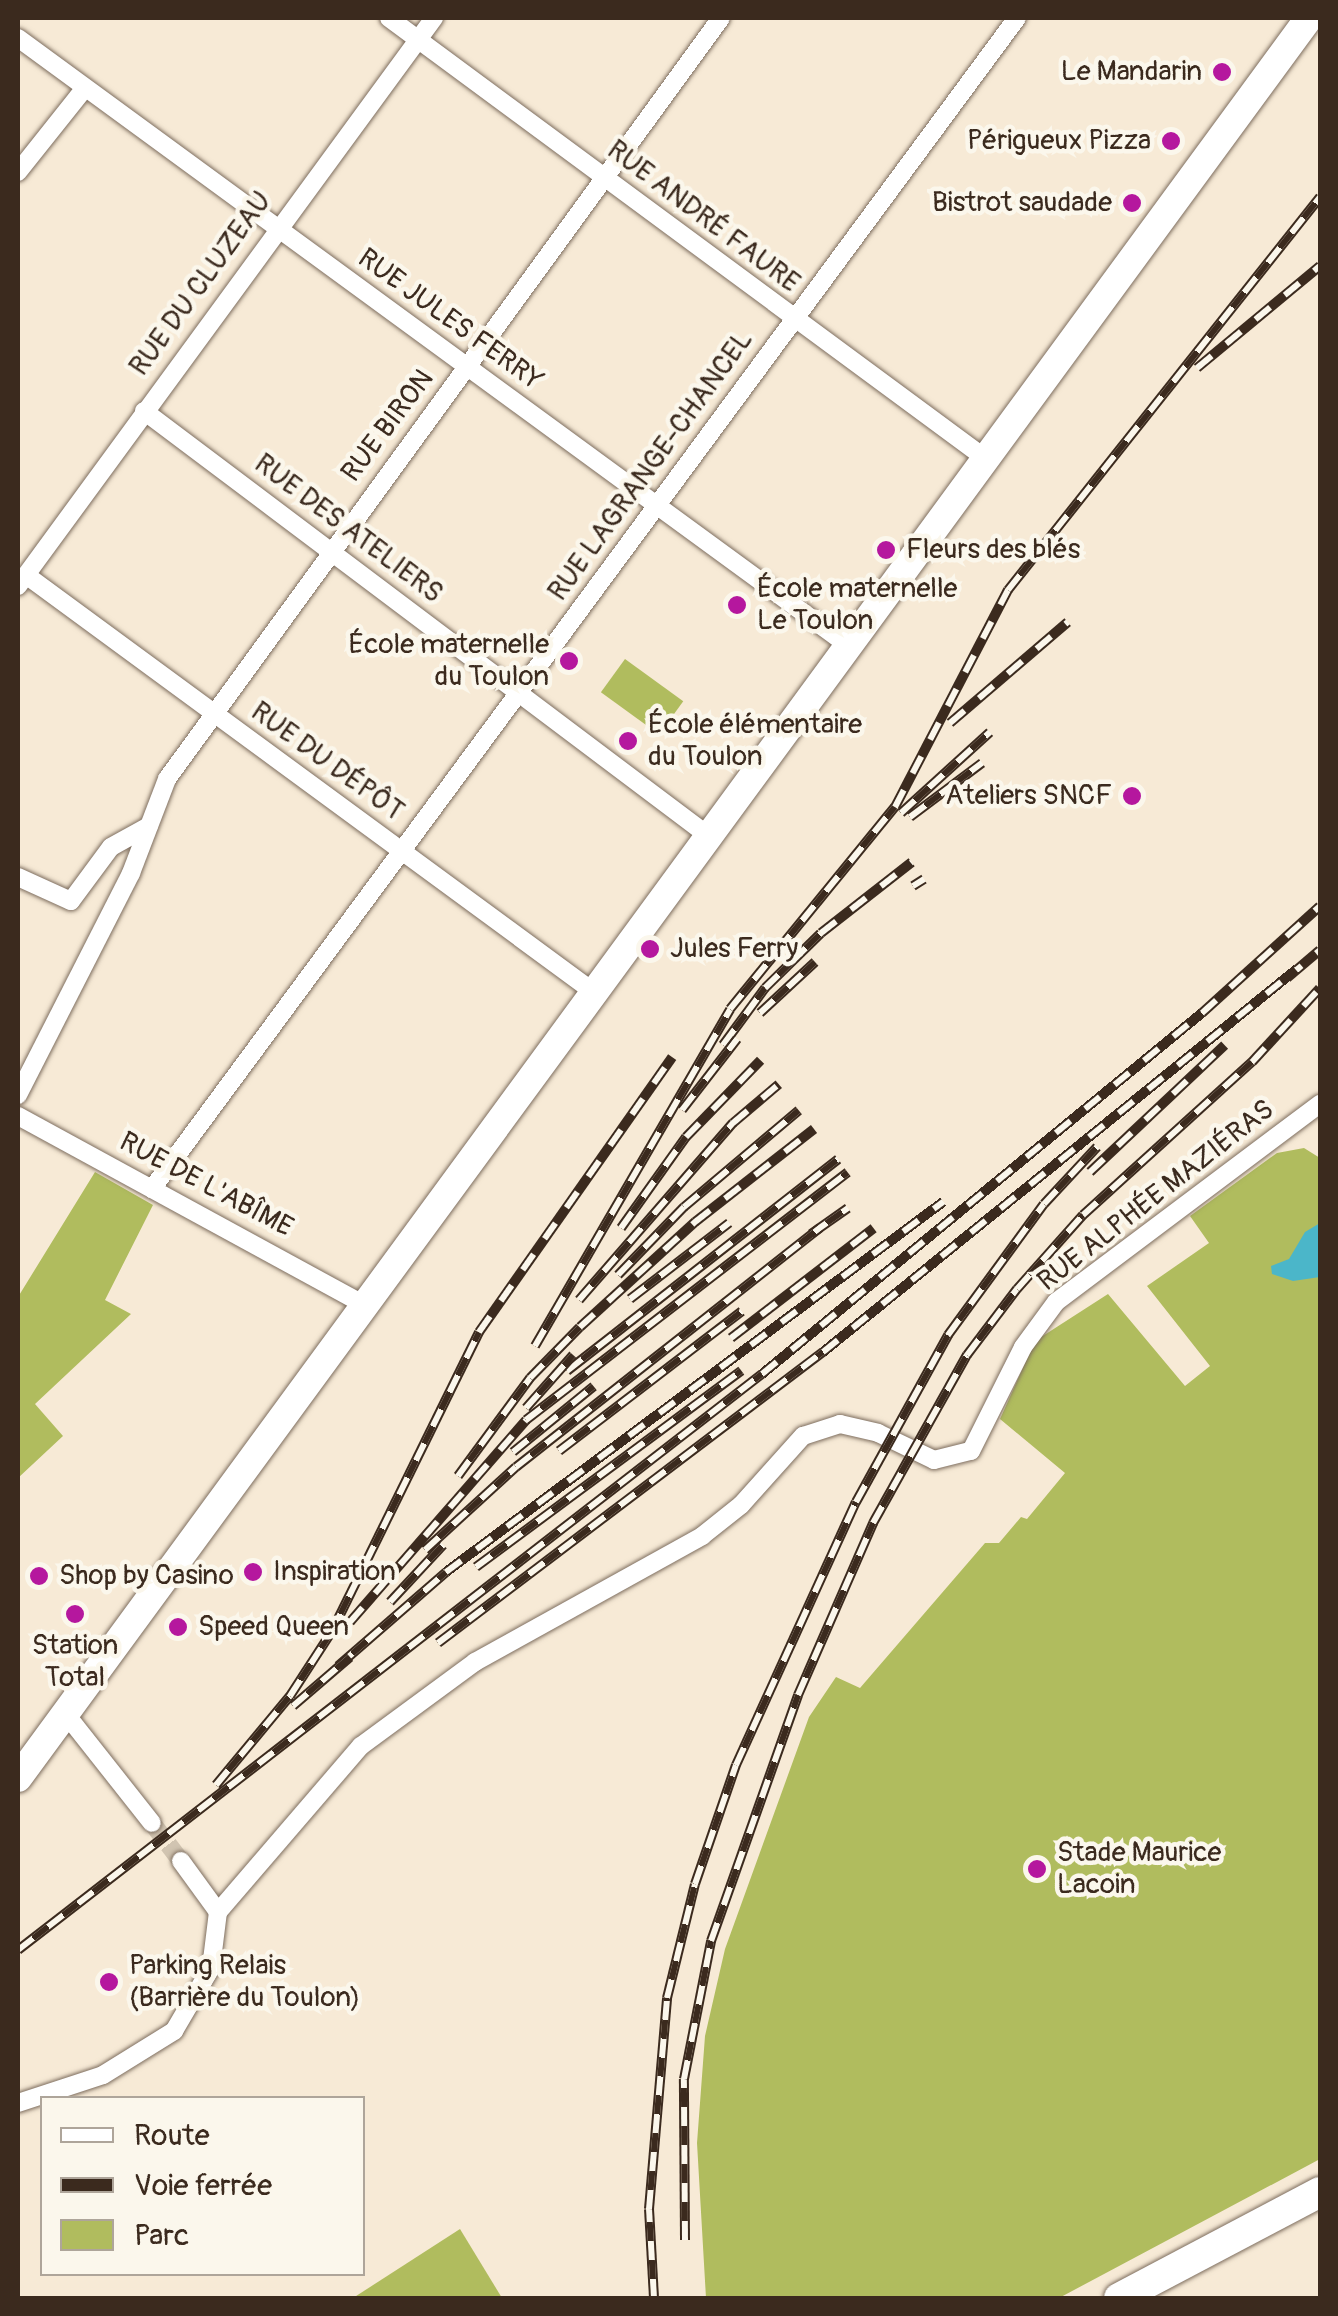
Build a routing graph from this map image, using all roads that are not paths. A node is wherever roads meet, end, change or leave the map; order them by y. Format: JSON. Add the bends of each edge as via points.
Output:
{"nodes":[{"id":1,"x":389,"y":18,"type":"edge"},
{"id":2,"x":434,"y":18,"type":"edge"},
{"id":3,"x":721,"y":18,"type":"edge"},
{"id":4,"x":1017,"y":18,"type":"edge"},
{"id":5,"x":1310,"y":18,"type":"edge"},
{"id":6,"x":18,"y":38,"type":"edge"},
{"id":7,"x":418,"y":39,"type":"junction"},
{"id":8,"x":84,"y":89,"type":"junction"},
{"id":9,"x":18,"y":172,"type":"edge"},
{"id":10,"x":607,"y":180,"type":"junction"},
{"id":11,"x":276,"y":228,"type":"junction"},
{"id":12,"x":794,"y":318,"type":"junction"},
{"id":13,"x":467,"y":366,"type":"junction"},
{"id":14,"x":144,"y":411,"type":"junction"},
{"id":15,"x":986,"y":460,"type":"junction"},
{"id":16,"x":657,"y":505,"type":"junction"},
{"id":17,"x":332,"y":548,"type":"junction"},
{"id":18,"x":22,"y":581,"type":"edge"},
{"id":19,"x":850,"y":646,"type":"junction"},
{"id":20,"x":519,"y":693,"type":"junction"},
{"id":21,"x":213,"y":713,"type":"junction"},
{"id":22,"x":149,"y":826,"type":"junction"},
{"id":23,"x":710,"y":836,"type":"junction"},
{"id":24,"x":402,"y":852,"type":"junction"},
{"id":25,"x":18,"y":877,"type":"edge"},
{"id":26,"x":595,"y":993,"type":"junction"},
{"id":27,"x":18,"y":1095,"type":"edge"},
{"id":28,"x":1319,"y":1110,"type":"edge"},
{"id":29,"x":18,"y":1116,"type":"edge"},
{"id":30,"x":152,"y":1189,"type":"junction"},
{"id":31,"x":366,"y":1306,"type":"junction"},
{"id":32,"x":65,"y":1713,"type":"junction"},
{"id":33,"x":18,"y":1778,"type":"edge"},
{"id":34,"x":152,"y":1823,"type":"tunnel mouth"},
{"id":35,"x":181,"y":1862,"type":"tunnel mouth"},
{"id":36,"x":218,"y":1912,"type":"junction"},
{"id":37,"x":18,"y":2103,"type":"edge"},
{"id":38,"x":1320,"y":2192,"type":"edge"},
{"id":39,"x":1119,"y":2298,"type":"edge"}],
"edges":[{"from":1,"to":7,"type":"street","name":"RUE ANDRÉ FAURE"},
{"from":2,"to":7,"type":"street","name":"RUE DU CLUZEAU"},
{"from":3,"to":10,"type":"street","name":"RUE BIRON"},
{"from":4,"to":12,"type":"street","name":"RUE LAGRANGE-CHANCEL"},
{"from":5,"to":15,"type":"main road"},
{"from":6,"to":8,"type":"street","name":"RUE JULES FERRY"},
{"from":7,"to":10,"type":"street","name":"RUE ANDRÉ FAURE"},
{"from":7,"to":11,"type":"street","name":"RUE DU CLUZEAU"},
{"from":8,"to":9,"type":"street"},
{"from":8,"to":11,"type":"street","name":"RUE JULES FERRY"},
{"from":10,"to":12,"type":"street","name":"RUE ANDRÉ FAURE"},
{"from":10,"to":13,"type":"street","name":"RUE BIRON"},
{"from":11,"to":13,"type":"street","name":"RUE JULES FERRY"},
{"from":11,"to":14,"type":"street","name":"RUE DU CLUZEAU"},
{"from":12,"to":15,"type":"street","name":"RUE ANDRÉ FAURE"},
{"from":12,"to":16,"type":"street","name":"RUE LAGRANGE-CHANCEL"},
{"from":13,"to":16,"type":"street","name":"RUE JULES FERRY"},
{"from":13,"to":17,"type":"street","name":"RUE BIRON"},
{"from":14,"to":17,"type":"street","name":"RUE DES ATELIERS"},
{"from":14,"to":18,"type":"street","name":"RUE DU CLUZEAU"},
{"from":15,"to":19,"type":"main road"},
{"from":16,"to":19,"type":"street","name":"RUE JULES FERRY"},
{"from":16,"to":20,"type":"street","name":"RUE LAGRANGE-CHANCEL"},
{"from":17,"to":20,"type":"street","name":"RUE DES ATELIERS"},
{"from":17,"to":21,"type":"street","name":"RUE BIRON"},
{"from":18,"to":21,"type":"street","name":"RUE DU DÉPÔT"},
{"from":19,"to":23,"type":"main road"},
{"from":20,"to":23,"type":"street","name":"RUE DES ATELIERS"},
{"from":20,"to":24,"type":"street","name":"RUE LAGRANGE-CHANCEL"},
{"from":21,"to":22,"type":"street","name":"RUE BIRON","via":[[167,778]]},
{"from":21,"to":24,"type":"street","name":"RUE DU DÉPÔT"},
{"from":22,"to":25,"type":"street","via":[[111,847],[71,902]]},
{"from":22,"to":27,"type":"street","name":"RUE BIRON"},
{"from":23,"to":26,"type":"main road"},
{"from":24,"to":26,"type":"street","name":"RUE DU DÉPÔT"},
{"from":24,"to":30,"type":"street","name":"RUE LAGRANGE-CHANCEL"},
{"from":26,"to":31,"type":"main road"},
{"from":28,"to":36,"type":"street","name":"RUE ALPHÉE MAZIÉRAS","via":[[1056,1302],[1023,1347],[971,1451],[943,1462],[840,1424],[803,1436],[742,1505],[702,1536],[475,1662],[361,1746]]},
{"from":29,"to":30,"type":"street","name":"RUE DE L'ABÎME"},
{"from":30,"to":31,"type":"street","name":"RUE DE L'ABÎME"},
{"from":31,"to":32,"type":"main road"},
{"from":32,"to":33,"type":"main road"},
{"from":32,"to":34,"type":"street"},
{"from":35,"to":36,"type":"street"},
{"from":36,"to":37,"type":"street","via":[[211,1968],[194,2005],[151,2049],[104,2075]]},
{"from":38,"to":39,"type":"main road"}]}
